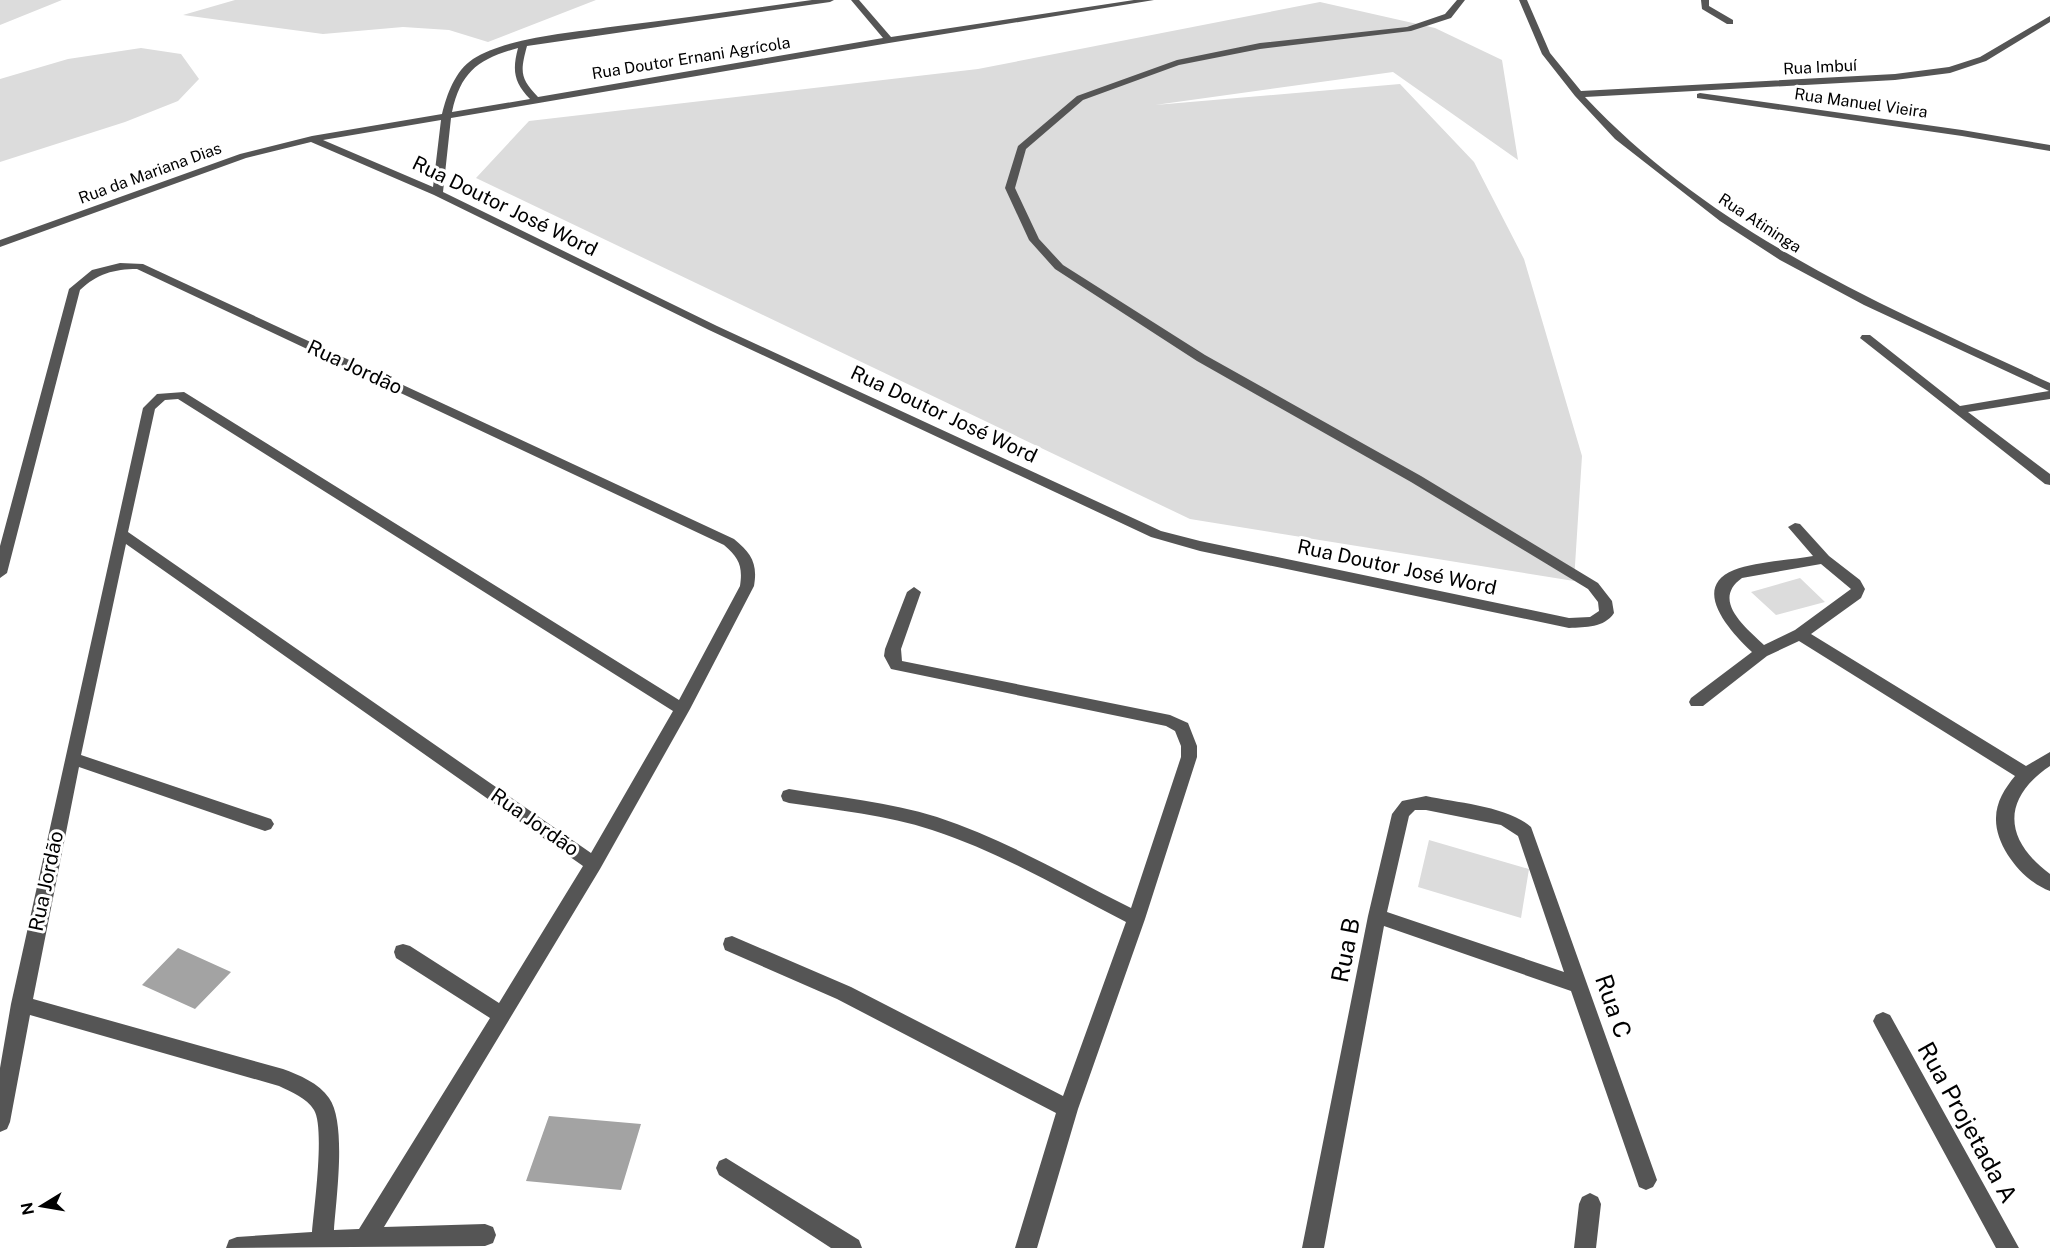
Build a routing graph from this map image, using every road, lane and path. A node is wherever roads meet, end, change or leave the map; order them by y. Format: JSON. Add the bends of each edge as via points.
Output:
{"nodes":[{"id":1,"x":830,"y":0,"type":"edge"},
{"id":2,"x":855,"y":0,"type":"edge"},
{"id":3,"x":1150,"y":0,"type":"edge"},
{"id":4,"x":1461,"y":0,"type":"edge"},
{"id":5,"x":1523,"y":0,"type":"edge"},
{"id":6,"x":1705,"y":0,"type":"edge"},
{"id":7,"x":2050,"y":18,"type":"edge"},
{"id":8,"x":1730,"y":22,"type":"dead end"},
{"id":9,"x":889,"y":40,"type":"junction"},
{"id":10,"x":522,"y":44,"type":"junction"},
{"id":11,"x":1668,"y":91,"type":"junction"},
{"id":12,"x":1578,"y":94,"type":"junction"},
{"id":13,"x":535,"y":99,"type":"junction"},
{"id":14,"x":446,"y":114,"type":"junction"},
{"id":15,"x":312,"y":139,"type":"junction"},
{"id":16,"x":2050,"y":148,"type":"edge"},
{"id":17,"x":438,"y":193,"type":"junction"},
{"id":18,"x":0,"y":244,"type":"edge"},
{"id":19,"x":1866,"y":339,"type":"dead end"},
{"id":20,"x":2050,"y":388,"type":"edge"},
{"id":21,"x":2050,"y":394,"type":"edge"},
{"id":22,"x":1957,"y":410,"type":"junction"},
{"id":23,"x":2050,"y":481,"type":"edge"},
{"id":24,"x":1795,"y":527,"type":"dead end"},
{"id":25,"x":121,"y":534,"type":"junction"},
{"id":26,"x":1824,"y":559,"type":"junction"},
{"id":27,"x":0,"y":573,"type":"edge"},
{"id":28,"x":914,"y":592,"type":"dead end"},
{"id":29,"x":1800,"y":634,"type":"junction"},
{"id":30,"x":1762,"y":652,"type":"junction"},
{"id":31,"x":1698,"y":702,"type":"dead end"},
{"id":32,"x":682,"y":709,"type":"junction"},
{"id":33,"x":72,"y":758,"type":"junction"},
{"id":34,"x":2050,"y":758,"type":"edge"},
{"id":35,"x":2027,"y":775,"type":"junction"},
{"id":36,"x":789,"y":796,"type":"dead end"},
{"id":37,"x":265,"y":824,"type":"dead end"},
{"id":38,"x":1533,"y":850,"type":"joint"},
{"id":39,"x":594,"y":864,"type":"junction"},
{"id":40,"x":2050,"y":884,"type":"edge"},
{"id":41,"x":1377,"y":916,"type":"junction"},
{"id":42,"x":1136,"y":919,"type":"junction"},
{"id":43,"x":732,"y":944,"type":"dead end"},
{"id":44,"x":403,"y":952,"type":"dead end"},
{"id":45,"x":1578,"y":985,"type":"junction"},
{"id":46,"x":21,"y":1004,"type":"junction"},
{"id":47,"x":502,"y":1015,"type":"junction"},
{"id":48,"x":1883,"y":1021,"type":"dead end"},
{"id":49,"x":1068,"y":1109,"type":"junction"},
{"id":50,"x":0,"y":1122,"type":"edge"},
{"id":51,"x":726,"y":1168,"type":"dead end"},
{"id":52,"x":1646,"y":1180,"type":"dead end"},
{"id":53,"x":1590,"y":1204,"type":"dead end"},
{"id":54,"x":485,"y":1235,"type":"dead end"},
{"id":55,"x":322,"y":1242,"type":"junction"},
{"id":56,"x":363,"y":1244,"type":"edge"},
{"id":57,"x":237,"y":1248,"type":"edge"},
{"id":58,"x":851,"y":1248,"type":"edge"},
{"id":59,"x":1026,"y":1248,"type":"edge"},
{"id":60,"x":1313,"y":1248,"type":"edge"},
{"id":61,"x":1585,"y":1248,"type":"edge"},
{"id":62,"x":2008,"y":1248,"type":"edge"}],
"edges":[{"from":1,"to":10,"type":"street"},
{"from":2,"to":9,"type":"street"},
{"from":3,"to":9,"type":"street","name":"Rua Doutor Ernani Agrícola"},
{"from":4,"to":17,"type":"street","name":"Rua Doutor José Word","via":[[1448,16],[1408,29],[1260,46],[1177,63],[1080,98],[1021,148],[1010,188],[1034,240],[1059,267],[1201,358],[1416,479],[1593,586],[1605,601],[1607,613],[1593,621],[1569,623],[1156,534],[713,328]]},
{"from":5,"to":12,"type":"street","name":"Rua Atininga","via":[[1546,54]]},
{"from":6,"to":8,"type":"street","via":[[1705,8]]},
{"from":7,"to":11,"type":"street","name":"Rua Imbuí","via":[[1983,59],[1950,70]]},
{"from":9,"to":13,"type":"street","name":"Rua Doutor Ernani Agrícola"},
{"from":10,"to":13,"type":"street","via":[[516,70]]},
{"from":10,"to":14,"type":"street","via":[[473,63],[461,76]]},
{"from":11,"to":12,"type":"street","name":"Rua Imbuí"},
{"from":11,"to":16,"type":"street","name":"Rua Manuel Vieira"},
{"from":12,"to":20,"type":"street","name":"Rua Atininga","via":[[1618,137],[1724,219],[1784,258],[1868,303]]},
{"from":13,"to":14,"type":"street","name":"Rua Doutor Ernani Agrícola"},
{"from":14,"to":15,"type":"street","name":"Rua Doutor Ernani Agrícola"},
{"from":14,"to":17,"type":"street"},
{"from":15,"to":17,"type":"street","name":"Rua Doutor José Word"},
{"from":15,"to":18,"type":"street","name":"Rua da Mariana Dias","via":[[243,156]]},
{"from":19,"to":22,"type":"street"},
{"from":21,"to":22,"type":"street"},
{"from":22,"to":23,"type":"street"},
{"from":24,"to":26,"type":"street"},
{"from":25,"to":32,"type":"street","name":"Rua Jordão","via":[[149,408],[160,397],[180,395]]},
{"from":25,"to":33,"type":"street","name":"Rua Jordão"},
{"from":25,"to":39,"type":"street","name":"Rua Jordão"},
{"from":26,"to":29,"type":"street","via":[[1858,589]]},
{"from":26,"to":30,"type":"street","via":[[1727,579],[1721,600],[1731,620]]},
{"from":27,"to":32,"type":"street","name":"Rua Jordão","via":[[75,289],[101,270],[119,265],[139,266],[729,542],[745,555],[750,568],[747,586]]},
{"from":28,"to":42,"type":"street","via":[[893,650],[896,665],[1170,721],[1182,728],[1189,757]]},
{"from":29,"to":30,"type":"street"},
{"from":29,"to":35,"type":"street"},
{"from":30,"to":31,"type":"street"},
{"from":32,"to":39,"type":"street","name":"Rua Jordão"},
{"from":33,"to":37,"type":"street"},
{"from":33,"to":46,"type":"street","name":"Rua Jordão"},
{"from":34,"to":35,"type":"street"},
{"from":35,"to":40,"type":"street","via":[[2010,796],[2004,816],[2007,837],[2019,858]]},
{"from":36,"to":42,"type":"street","via":[[934,823],[992,846]]},
{"from":38,"to":41,"type":"street","name":"Rua B","via":[[1525,832],[1504,819],[1426,803],[1406,807],[1401,814]]},
{"from":38,"to":45,"type":"street","name":"Rua C"},
{"from":39,"to":47,"type":"street","name":"Rua Jordão"},
{"from":41,"to":45,"type":"street"},
{"from":41,"to":60,"type":"street","name":"Rua B"},
{"from":42,"to":49,"type":"street"},
{"from":43,"to":49,"type":"street","via":[[844,993]]},
{"from":44,"to":47,"type":"street"},
{"from":45,"to":52,"type":"street","name":"Rua C"},
{"from":46,"to":50,"type":"street","name":"Rua Jordão"},
{"from":46,"to":55,"type":"street","via":[[283,1078],[308,1091],[324,1108],[329,1138]]},
{"from":47,"to":56,"type":"street","name":"Rua Jordão"},
{"from":48,"to":62,"type":"street","name":"Rua Projetada A"},
{"from":49,"to":59,"type":"street"},
{"from":51,"to":58,"type":"street"},
{"from":53,"to":61,"type":"street"},
{"from":54,"to":56,"type":"street"},
{"from":55,"to":56,"type":"street"},
{"from":55,"to":57,"type":"street"}]}
